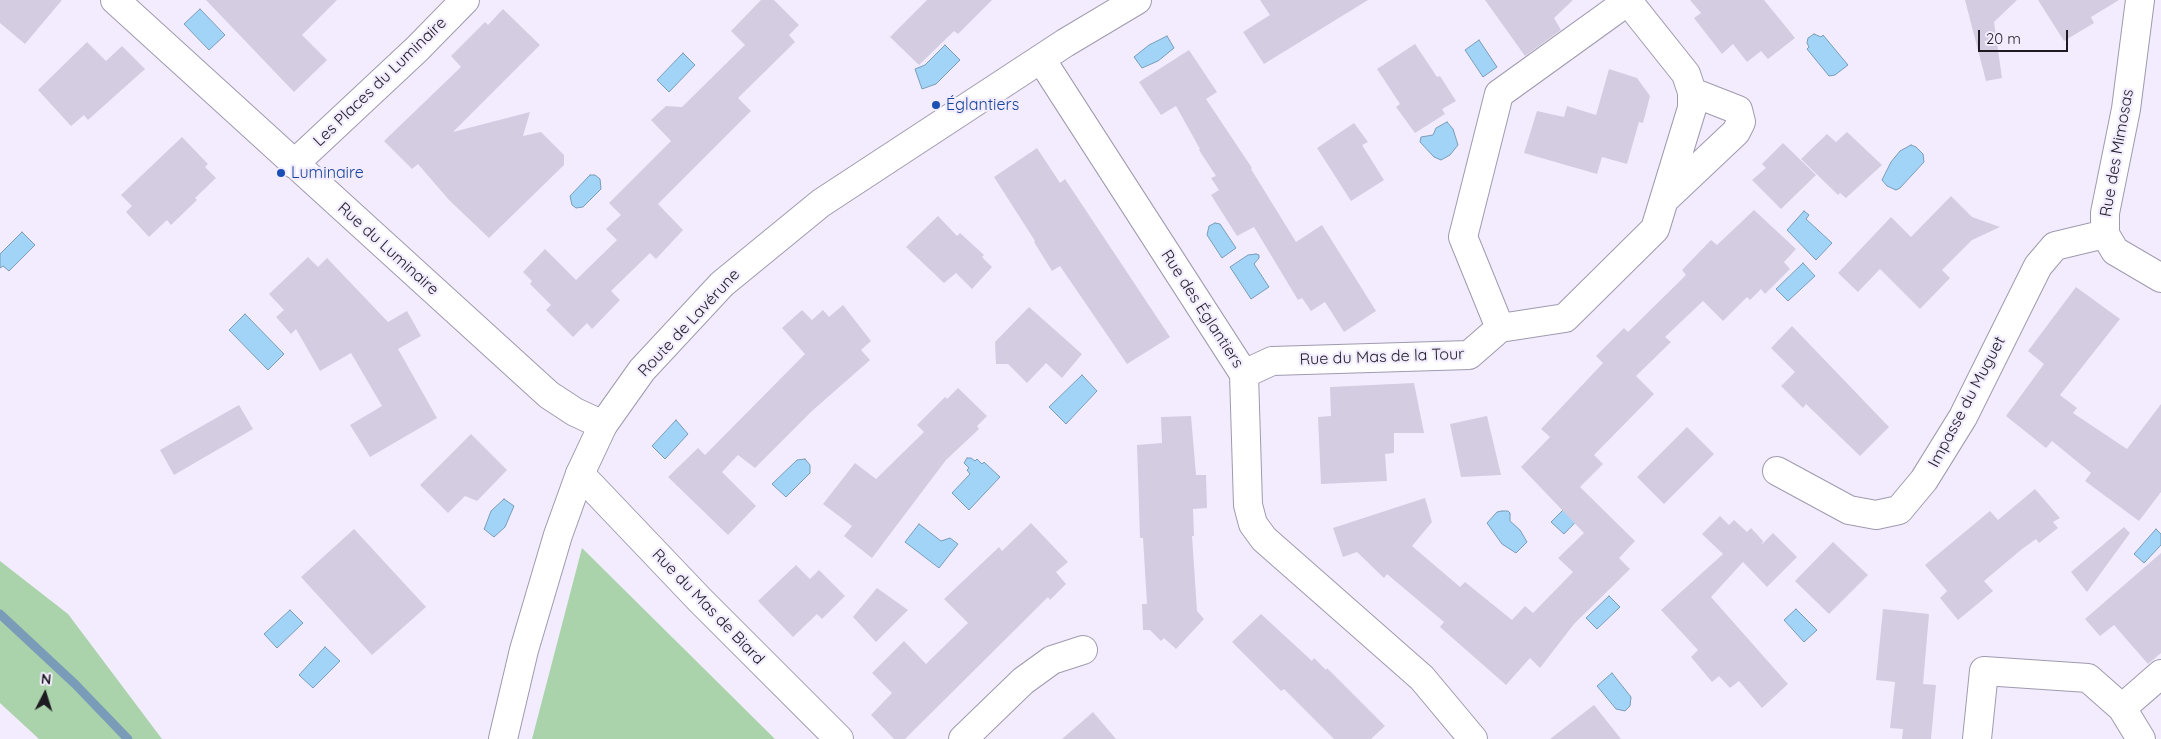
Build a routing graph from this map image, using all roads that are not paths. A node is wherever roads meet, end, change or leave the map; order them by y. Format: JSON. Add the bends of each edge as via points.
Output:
{"nodes":[{"id":1,"x":115,"y":0,"type":"edge"},
{"id":2,"x":465,"y":0,"type":"edge"},
{"id":3,"x":1137,"y":0,"type":"edge"},
{"id":4,"x":1628,"y":0,"type":"edge"},
{"id":5,"x":2140,"y":0,"type":"edge"},
{"id":6,"x":1041,"y":59,"type":"junction"},
{"id":7,"x":1692,"y":92,"type":"junction"},
{"id":8,"x":294,"y":164,"type":"junction"},
{"id":9,"x":1664,"y":200,"type":"junction"},
{"id":10,"x":2105,"y":234,"type":"junction"},
{"id":11,"x":2161,"y":278,"type":"edge"},
{"id":12,"x":1500,"y":328,"type":"junction"},
{"id":13,"x":1244,"y":374,"type":"junction"},
{"id":14,"x":603,"y":425,"type":"junction"},
{"id":15,"x":1777,"y":471,"type":"dead end"},
{"id":16,"x":580,"y":474,"type":"junction"},
{"id":17,"x":1083,"y":650,"type":"dead end"},
{"id":18,"x":2161,"y":674,"type":"edge"},
{"id":19,"x":2122,"y":708,"type":"junction"},
{"id":20,"x":503,"y":739,"type":"edge"},
{"id":21,"x":839,"y":739,"type":"edge"},
{"id":22,"x":963,"y":739,"type":"edge"},
{"id":23,"x":1472,"y":739,"type":"edge"},
{"id":24,"x":1978,"y":739,"type":"edge"},
{"id":25,"x":2141,"y":739,"type":"edge"}],
"edges":[{"from":1,"to":8,"type":"street","name":"Rue du Luminaire"},
{"from":2,"to":8,"type":"street","name":"Les Places du Luminaire"},
{"from":3,"to":6,"type":"street","name":"Route de Lavérune"},
{"from":4,"to":7,"type":"street","via":[[1686,74]]},
{"from":4,"to":12,"type":"street","via":[[1499,94],[1463,237]]},
{"from":5,"to":10,"type":"street","name":"Rue des Mimosas","via":[[2126,109],[2105,213]]},
{"from":6,"to":13,"type":"street","name":"Rue des Églantiers"},
{"from":6,"to":14,"type":"street","name":"Route de Lavérune","via":[[820,204],[776,238],[722,284],[691,316],[642,370]]},
{"from":7,"to":9,"type":"street","via":[[1692,108]]},
{"from":7,"to":9,"type":"street","via":[[1738,110],[1741,122],[1736,132]]},
{"from":8,"to":14,"type":"street","name":"Rue du Luminaire","via":[[549,395]]},
{"from":9,"to":12,"type":"street","via":[[1655,230],[1565,318]]},
{"from":10,"to":11,"type":"street","name":"Rue des Mimosas","via":[[2115,251]]},
{"from":10,"to":15,"type":"street","name":"Impasse du Muguet","via":[[2055,246],[2038,266],[1963,418],[1924,480],[1899,510],[1876,515],[1849,510]]},
{"from":12,"to":13,"type":"street","name":"Rue du Mas de la Tour","via":[[1468,355],[1272,361]]},
{"from":13,"to":23,"type":"street","name":"Rue des Églantiers","via":[[1248,504],[1254,524],[1264,539],[1422,678]]},
{"from":14,"to":16,"type":"street","name":"Route de Lavérune"},
{"from":16,"to":20,"type":"street","name":"Route de Lavérune","via":[[524,650]]},
{"from":16,"to":21,"type":"street","name":"Rue du Mas de Biard"},
{"from":17,"to":22,"type":"street","via":[[1052,660],[1023,681]]},
{"from":18,"to":19,"type":"street"},
{"from":19,"to":24,"type":"street","via":[[2088,678],[1984,671]]},
{"from":19,"to":25,"type":"street"}]}
